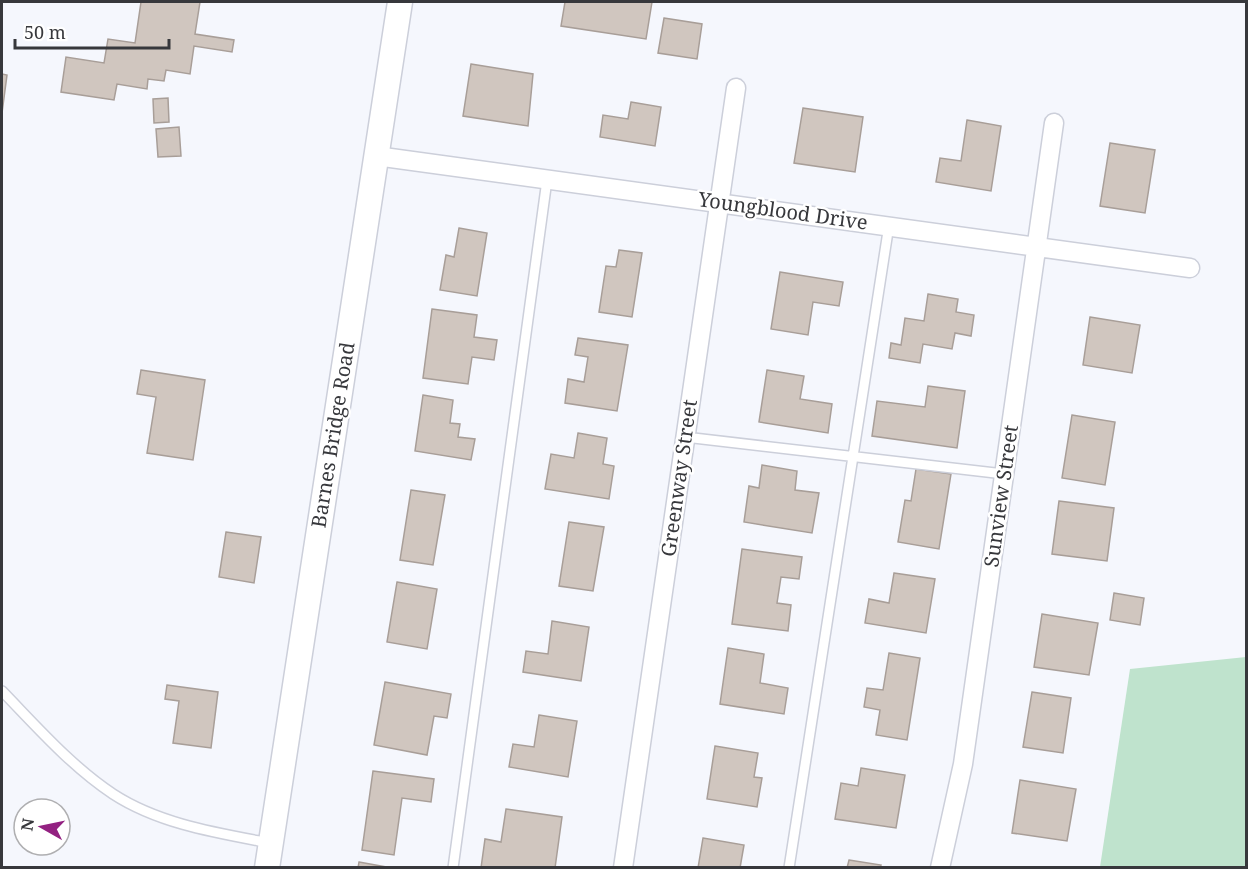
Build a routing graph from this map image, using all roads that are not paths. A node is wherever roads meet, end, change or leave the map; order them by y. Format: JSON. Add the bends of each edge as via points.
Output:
{"nodes":[{"id":1,"x":400,"y":2,"type":"edge"},
{"id":2,"x":736,"y":88,"type":"dead end"},
{"id":3,"x":1054,"y":123,"type":"dead end"},
{"id":4,"x":376,"y":156,"type":"junction"},
{"id":5,"x":547,"y":180,"type":"junction"},
{"id":6,"x":720,"y":202,"type":"junction"},
{"id":7,"x":889,"y":225,"type":"junction"},
{"id":8,"x":1036,"y":247,"type":"junction"},
{"id":9,"x":1190,"y":268,"type":"dead end"},
{"id":10,"x":685,"y":437,"type":"junction"},
{"id":11,"x":853,"y":455,"type":"junction"},
{"id":12,"x":1004,"y":474,"type":"junction"},
{"id":13,"x":2,"y":691,"type":"edge"},
{"id":14,"x":270,"y":843,"type":"junction"},
{"id":15,"x":267,"y":867,"type":"edge"},
{"id":16,"x":453,"y":867,"type":"edge"},
{"id":17,"x":623,"y":867,"type":"edge"},
{"id":18,"x":789,"y":867,"type":"edge"},
{"id":19,"x":940,"y":867,"type":"edge"}],
"edges":[{"from":1,"to":4,"type":"street","name":"Barnes Bridge Road"},
{"from":2,"to":6,"type":"street","name":"Greenway Street"},
{"from":3,"to":8,"type":"street","name":"Sunview Street"},
{"from":4,"to":5,"type":"street","name":"Youngblood Drive"},
{"from":4,"to":14,"type":"street","name":"Barnes Bridge Road"},
{"from":5,"to":6,"type":"street","name":"Youngblood Drive"},
{"from":5,"to":16,"type":"lane"},
{"from":6,"to":7,"type":"street","name":"Youngblood Drive"},
{"from":6,"to":10,"type":"street","name":"Greenway Street"},
{"from":7,"to":8,"type":"street","name":"Youngblood Drive"},
{"from":7,"to":11,"type":"lane"},
{"from":8,"to":9,"type":"street","name":"Youngblood Drive"},
{"from":8,"to":12,"type":"street","name":"Sunview Street"},
{"from":10,"to":11,"type":"lane"},
{"from":10,"to":17,"type":"street","name":"Greenway Street"},
{"from":11,"to":12,"type":"lane"},
{"from":11,"to":18,"type":"lane"},
{"from":12,"to":19,"type":"street","name":"Sunview Street","via":[[963,764]]},
{"from":13,"to":14,"type":"lane","via":[[71,762],[114,795],[160,817]]},
{"from":14,"to":15,"type":"street","name":"Barnes Bridge Road"}]}
